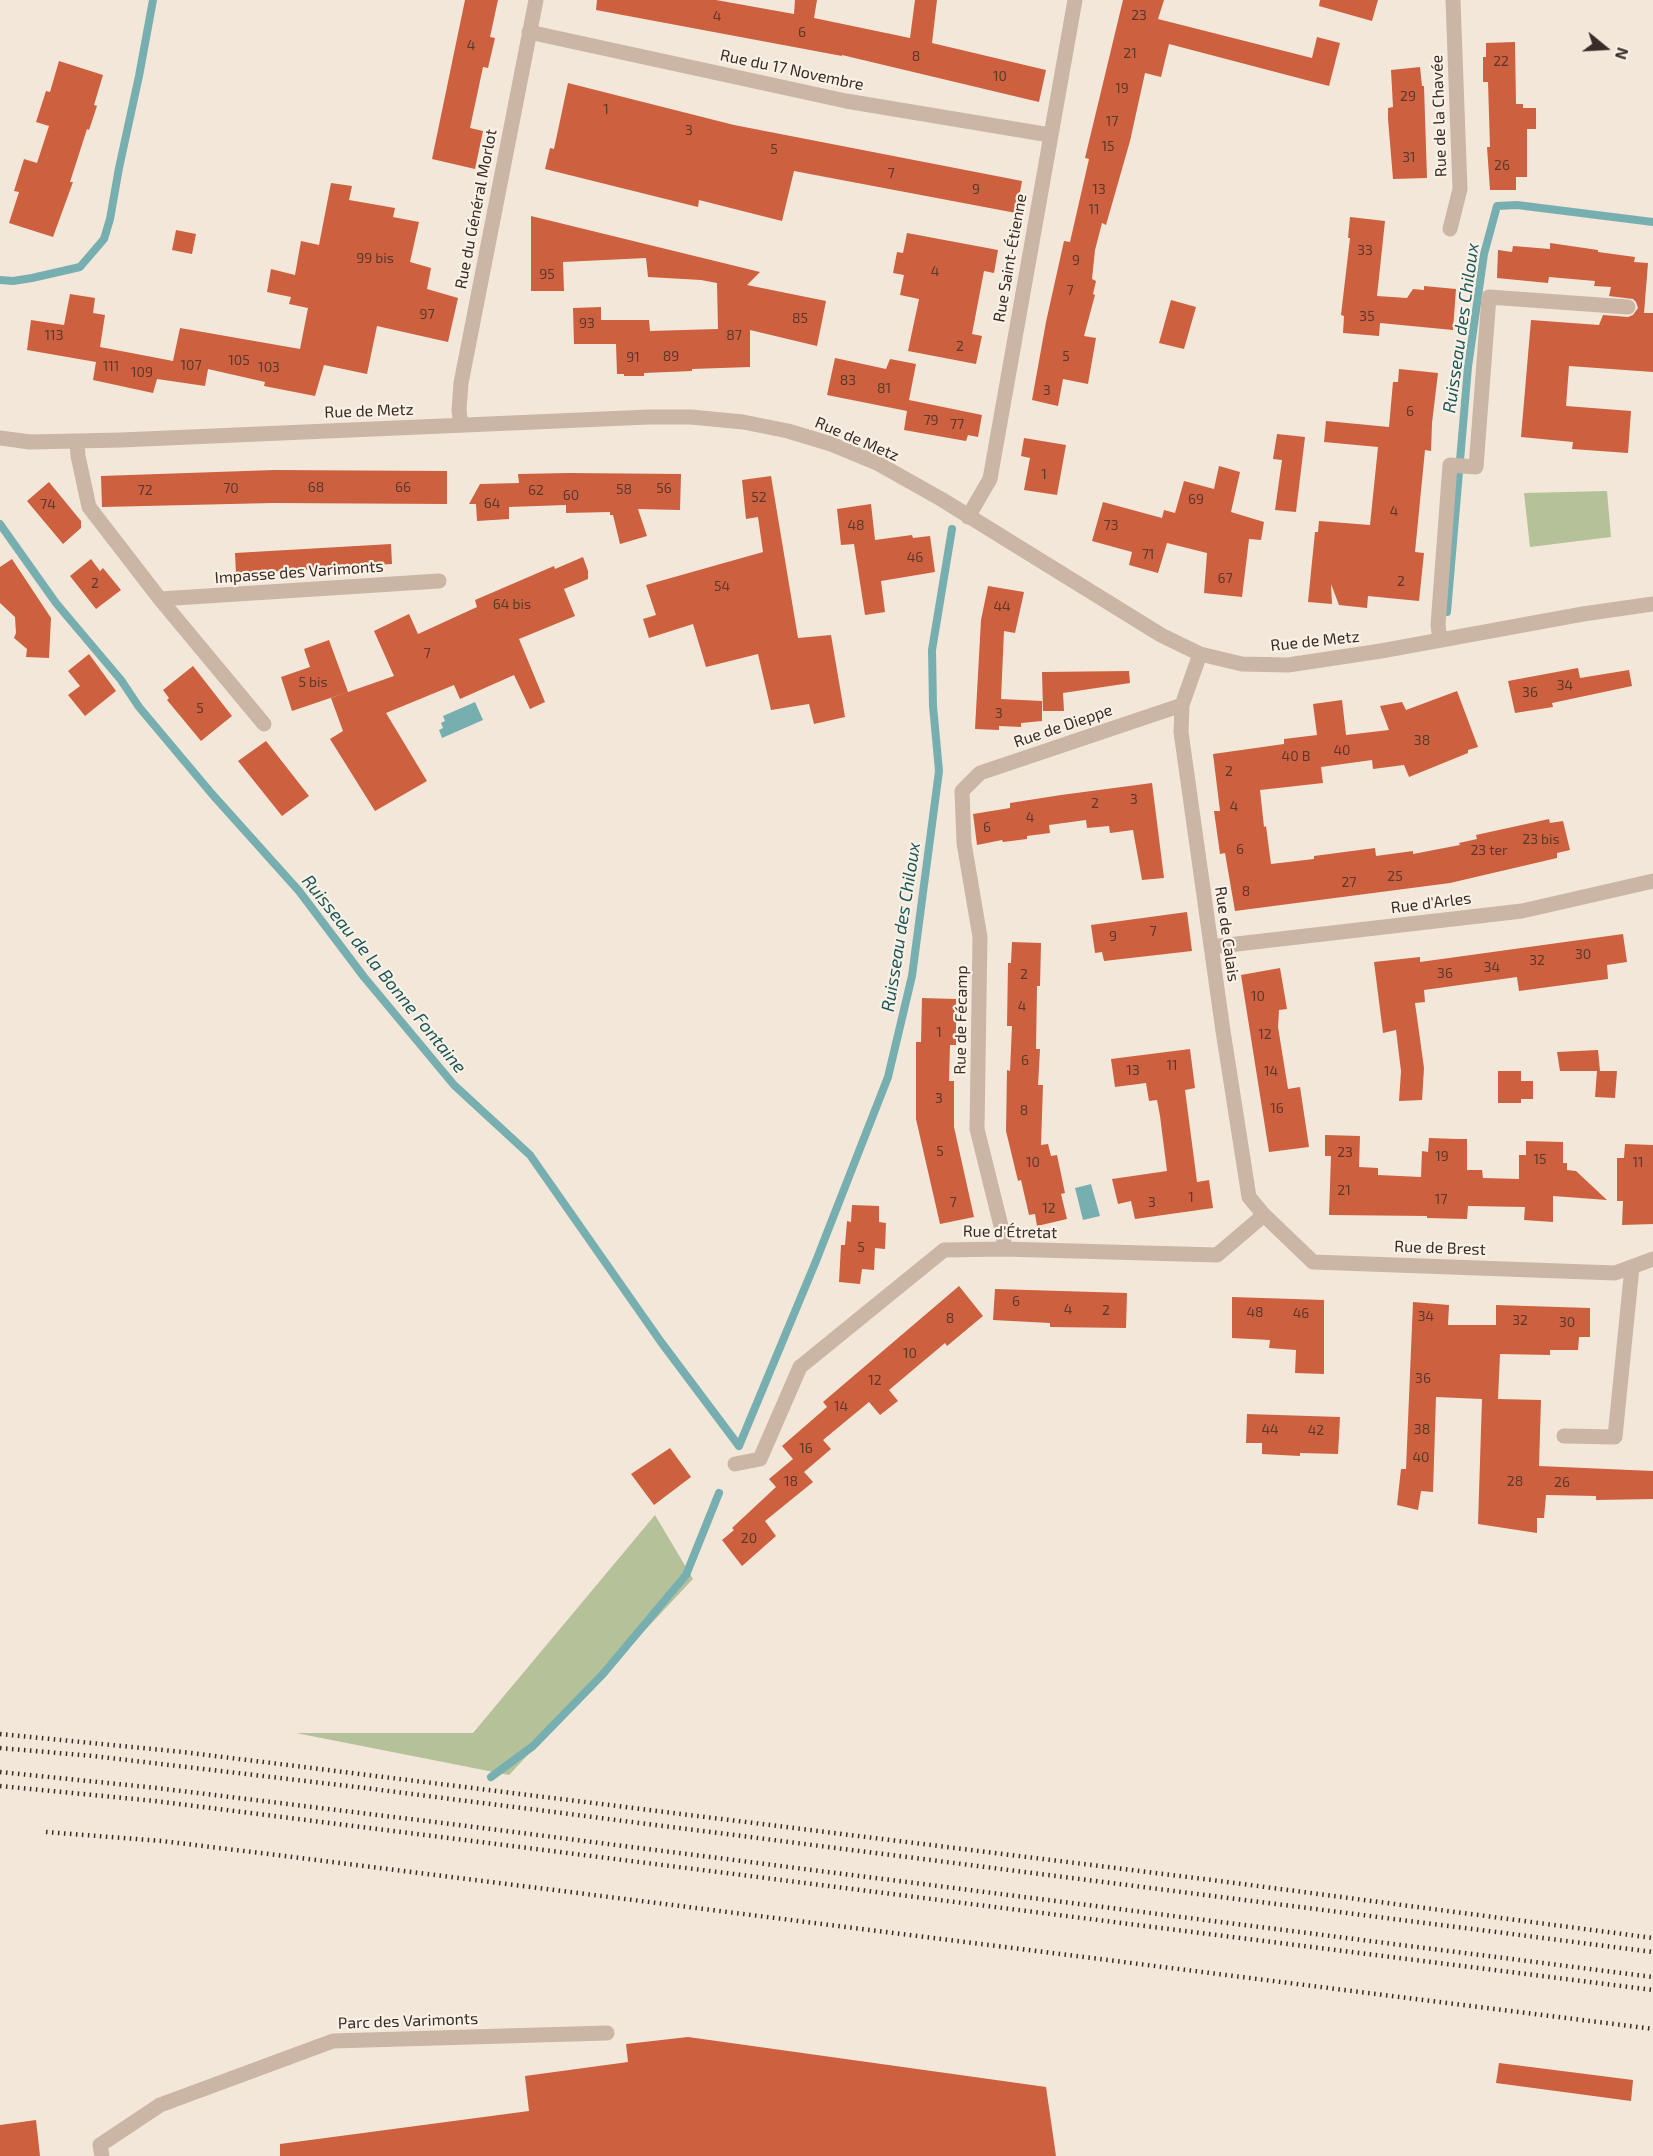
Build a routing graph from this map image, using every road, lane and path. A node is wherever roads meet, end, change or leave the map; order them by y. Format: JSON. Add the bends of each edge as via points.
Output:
{"nodes":[{"id":1,"x":536,"y":0,"type":"edge"},
{"id":2,"x":1075,"y":0,"type":"edge"},
{"id":3,"x":1453,"y":0,"type":"edge"},
{"id":4,"x":530,"y":32,"type":"junction"},
{"id":5,"x":1050,"y":135,"type":"junction"},
{"id":6,"x":1450,"y":229,"type":"dead end"},
{"id":7,"x":1628,"y":307,"type":"dead end"},
{"id":8,"x":461,"y":425,"type":"junction"},
{"id":9,"x":0,"y":438,"type":"edge"},
{"id":10,"x":77,"y":441,"type":"junction"},
{"id":11,"x":30,"y":442,"type":"junction"},
{"id":12,"x":0,"y":449,"type":"edge"},
{"id":13,"x":968,"y":517,"type":"junction"},
{"id":14,"x":440,"y":581,"type":"dead end"},
{"id":15,"x":160,"y":599,"type":"junction"},
{"id":16,"x":1653,"y":604,"type":"edge"},
{"id":17,"x":1440,"y":640,"type":"junction"},
{"id":18,"x":1200,"y":654,"type":"junction"},
{"id":19,"x":1182,"y":705,"type":"junction"},
{"id":20,"x":264,"y":724,"type":"dead end"},
{"id":21,"x":962,"y":790,"type":"joint"},
{"id":22,"x":1653,"y":881,"type":"edge"},
{"id":23,"x":1211,"y":946,"type":"junction"},
{"id":24,"x":1264,"y":1215,"type":"junction"},
{"id":25,"x":1003,"y":1249,"type":"junction"},
{"id":26,"x":1653,"y":1259,"type":"edge"},
{"id":27,"x":1632,"y":1267,"type":"junction"},
{"id":28,"x":1564,"y":1436,"type":"dead end"},
{"id":29,"x":735,"y":1464,"type":"dead end"},
{"id":30,"x":608,"y":2033,"type":"dead end"},
{"id":31,"x":102,"y":2156,"type":"edge"}],
"edges":[{"from":1,"to":4,"type":"street","name":"Rue du Général Morlot"},
{"from":2,"to":5,"type":"street","name":"Rue Saint-Étienne"},
{"from":3,"to":6,"type":"street","name":"Rue de la Chavée","via":[[1460,189]]},
{"from":4,"to":5,"type":"street","name":"Rue du 17 Novembre","via":[[846,101]]},
{"from":4,"to":8,"type":"street","name":"Rue du Général Morlot","via":[[461,383]]},
{"from":5,"to":13,"type":"street","name":"Rue Saint-Étienne","via":[[990,479]]},
{"from":7,"to":17,"type":"street","via":[[1489,297],[1476,467],[1450,465]]},
{"from":8,"to":10,"type":"street","name":"Rue de Metz"},
{"from":8,"to":13,"type":"street","name":"Rue de Metz","via":[[649,417],[742,422],[788,431],[859,455]]},
{"from":9,"to":11,"type":"street","name":"Rue de Metz"},
{"from":10,"to":11,"type":"street","name":"Rue de Metz"},
{"from":10,"to":15,"type":"street","via":[[89,507]]},
{"from":11,"to":12,"type":"street","name":"Rue de Metz"},
{"from":13,"to":18,"type":"street","name":"Rue de Metz","via":[[1143,624]]},
{"from":14,"to":15,"type":"street","name":"Impasse des Varimonts"},
{"from":15,"to":20,"type":"street"},
{"from":16,"to":17,"type":"street","name":"Rue de Metz"},
{"from":17,"to":18,"type":"street","name":"Rue de Metz","via":[[1288,665],[1242,664]]},
{"from":18,"to":19,"type":"street","name":"Rue de Calais"},
{"from":19,"to":21,"type":"street","name":"Rue de Dieppe","via":[[980,773]]},
{"from":19,"to":23,"type":"street","name":"Rue de Calais","via":[[1181,732]]},
{"from":21,"to":25,"type":"street","name":"Rue de Fécamp","via":[[964,843],[980,937],[977,1130],[1004,1238]]},
{"from":22,"to":23,"type":"street","name":"Rue d'Arles","via":[[1522,911]]},
{"from":23,"to":24,"type":"street","name":"Rue de Calais","via":[[1249,1197]]},
{"from":24,"to":25,"type":"street","name":"Rue d'Étretat","via":[[1217,1255]]},
{"from":24,"to":27,"type":"street","name":"Rue de Brest","via":[[1313,1262],[1615,1273]]},
{"from":25,"to":29,"type":"street","name":"Rue d'Étretat","via":[[944,1250],[935,1257],[800,1367],[760,1459]]},
{"from":26,"to":27,"type":"street","name":"Rue de Brest"},
{"from":27,"to":28,"type":"street","via":[[1615,1437]]},
{"from":30,"to":31,"type":"street","name":"Parc des Varimonts","via":[[333,2041],[160,2105],[100,2145]]}]}
